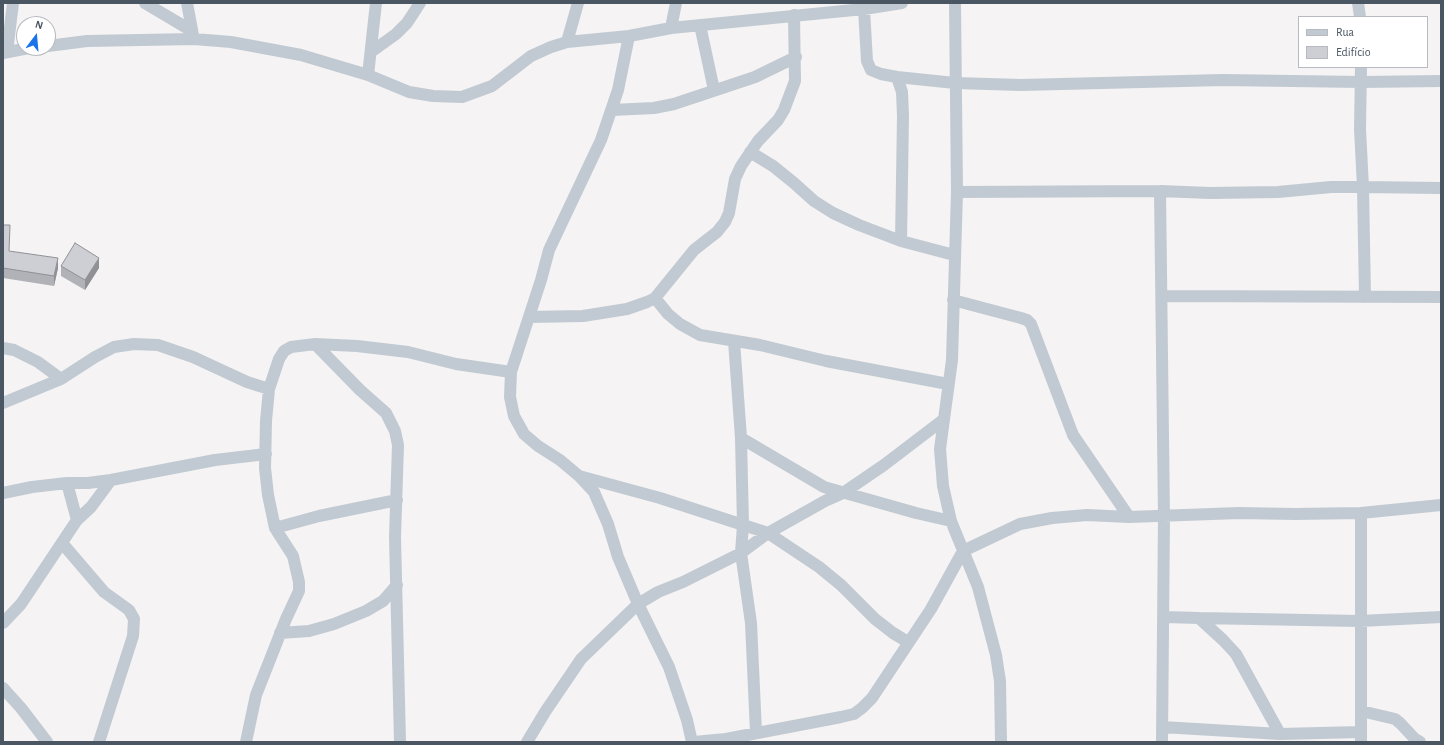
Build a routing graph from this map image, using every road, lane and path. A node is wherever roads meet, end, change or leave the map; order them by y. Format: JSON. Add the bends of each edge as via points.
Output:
{"nodes":[{"id":1,"x":13,"y":3,"type":"edge"},
{"id":2,"x":145,"y":3,"type":"edge"},
{"id":3,"x":187,"y":3,"type":"edge"},
{"id":4,"x":376,"y":3,"type":"edge"},
{"id":5,"x":420,"y":3,"type":"edge"},
{"id":6,"x":578,"y":3,"type":"edge"},
{"id":7,"x":676,"y":3,"type":"edge"},
{"id":8,"x":902,"y":3,"type":"edge"},
{"id":9,"x":955,"y":3,"type":"edge"},
{"id":10,"x":1358,"y":3,"type":"edge"},
{"id":11,"x":864,"y":9,"type":"junction"},
{"id":12,"x":794,"y":15,"type":"junction"},
{"id":13,"x":1360,"y":16,"type":"edge"},
{"id":14,"x":700,"y":25,"type":"junction"},
{"id":15,"x":671,"y":28,"type":"junction"},
{"id":16,"x":193,"y":35,"type":"junction"},
{"id":17,"x":630,"y":36,"type":"junction"},
{"id":18,"x":567,"y":42,"type":"junction"},
{"id":19,"x":56,"y":45,"type":"edge"},
{"id":20,"x":16,"y":50,"type":"edge"},
{"id":21,"x":5,"y":52,"type":"edge"},
{"id":22,"x":371,"y":52,"type":"junction"},
{"id":23,"x":796,"y":57,"type":"junction"},
{"id":24,"x":1361,"y":68,"type":"edge"},
{"id":25,"x":368,"y":75,"type":"junction"},
{"id":26,"x":897,"y":77,"type":"junction"},
{"id":27,"x":1441,"y":81,"type":"edge"},
{"id":28,"x":1361,"y":82,"type":"junction"},
{"id":29,"x":956,"y":84,"type":"junction"},
{"id":30,"x":714,"y":90,"type":"junction"},
{"id":31,"x":612,"y":110,"type":"junction"},
{"id":32,"x":750,"y":152,"type":"junction"},
{"id":33,"x":1363,"y":188,"type":"junction"},
{"id":34,"x":1441,"y":188,"type":"edge"},
{"id":35,"x":1160,"y":191,"type":"junction"},
{"id":36,"x":957,"y":192,"type":"junction"},
{"id":37,"x":901,"y":241,"type":"junction"},
{"id":38,"x":954,"y":255,"type":"junction"},
{"id":39,"x":1162,"y":296,"type":"junction"},
{"id":40,"x":1365,"y":297,"type":"junction"},
{"id":41,"x":1441,"y":297,"type":"edge"},
{"id":42,"x":655,"y":298,"type":"junction"},
{"id":43,"x":953,"y":300,"type":"junction"},
{"id":44,"x":529,"y":317,"type":"junction"},
{"id":45,"x":734,"y":341,"type":"junction"},
{"id":46,"x":315,"y":344,"type":"junction"},
{"id":47,"x":3,"y":348,"type":"edge"},
{"id":48,"x":511,"y":372,"type":"junction"},
{"id":49,"x":61,"y":380,"type":"junction"},
{"id":50,"x":948,"y":384,"type":"junction"},
{"id":51,"x":269,"y":389,"type":"junction"},
{"id":52,"x":3,"y":403,"type":"edge"},
{"id":53,"x":943,"y":420,"type":"junction"},
{"id":54,"x":741,"y":438,"type":"junction"},
{"id":55,"x":266,"y":454,"type":"junction"},
{"id":56,"x":578,"y":476,"type":"junction"},
{"id":57,"x":111,"y":480,"type":"junction"},
{"id":58,"x":67,"y":483,"type":"junction"},
{"id":59,"x":3,"y":493,"type":"edge"},
{"id":60,"x":843,"y":493,"type":"junction"},
{"id":61,"x":397,"y":500,"type":"junction"},
{"id":62,"x":1441,"y":505,"type":"edge"},
{"id":63,"x":1361,"y":513,"type":"junction"},
{"id":64,"x":1164,"y":516,"type":"junction"},
{"id":65,"x":1129,"y":517,"type":"junction"},
{"id":66,"x":77,"y":520,"type":"junction"},
{"id":67,"x":951,"y":521,"type":"junction"},
{"id":68,"x":743,"y":525,"type":"junction"},
{"id":69,"x":275,"y":528,"type":"junction"},
{"id":70,"x":768,"y":534,"type":"junction"},
{"id":71,"x":62,"y":543,"type":"junction"},
{"id":72,"x":963,"y":551,"type":"junction"},
{"id":73,"x":741,"y":553,"type":"junction"},
{"id":74,"x":397,"y":585,"type":"junction"},
{"id":75,"x":638,"y":604,"type":"junction"},
{"id":76,"x":1164,"y":617,"type":"junction"},
{"id":77,"x":1441,"y":617,"type":"edge"},
{"id":78,"x":1199,"y":618,"type":"junction"},
{"id":79,"x":1360,"y":621,"type":"junction"},
{"id":80,"x":3,"y":623,"type":"edge"},
{"id":81,"x":280,"y":633,"type":"junction"},
{"id":82,"x":908,"y":642,"type":"junction"},
{"id":83,"x":3,"y":688,"type":"edge"},
{"id":84,"x":1361,"y":710,"type":"junction"},
{"id":85,"x":1162,"y":727,"type":"junction"},
{"id":86,"x":756,"y":732,"type":"junction"},
{"id":87,"x":1280,"y":734,"type":"junction"},
{"id":88,"x":1361,"y":737,"type":"edge"},
{"id":89,"x":47,"y":742,"type":"edge"},
{"id":90,"x":99,"y":742,"type":"edge"},
{"id":91,"x":246,"y":742,"type":"edge"},
{"id":92,"x":400,"y":742,"type":"edge"},
{"id":93,"x":527,"y":742,"type":"edge"},
{"id":94,"x":693,"y":742,"type":"edge"},
{"id":95,"x":1001,"y":742,"type":"edge"},
{"id":96,"x":1162,"y":742,"type":"edge"},
{"id":97,"x":1420,"y":742,"type":"edge"}],
"edges":[{"from":1,"to":21,"type":"street"},
{"from":2,"to":16,"type":"street"},
{"from":3,"to":16,"type":"street"},
{"from":4,"to":22,"type":"street"},
{"from":5,"to":22,"type":"street","via":[[396,34]]},
{"from":6,"to":18,"type":"street"},
{"from":7,"to":15,"type":"street"},
{"from":8,"to":11,"type":"street"},
{"from":9,"to":29,"type":"street"},
{"from":10,"to":13,"type":"street"},
{"from":11,"to":12,"type":"street"},
{"from":11,"to":26,"type":"street","via":[[867,60],[871,70]]},
{"from":12,"to":14,"type":"street"},
{"from":12,"to":23,"type":"street"},
{"from":14,"to":15,"type":"street"},
{"from":14,"to":30,"type":"street"},
{"from":15,"to":17,"type":"street"},
{"from":16,"to":19,"type":"street"},
{"from":16,"to":25,"type":"street","via":[[301,55]]},
{"from":17,"to":18,"type":"street"},
{"from":17,"to":31,"type":"street"},
{"from":18,"to":25,"type":"street","via":[[531,56],[492,86],[462,97],[409,92]]},
{"from":20,"to":21,"type":"street"},
{"from":22,"to":25,"type":"street"},
{"from":23,"to":30,"type":"street","via":[[755,77]]},
{"from":23,"to":32,"type":"street","via":[[795,81],[784,110]]},
{"from":24,"to":28,"type":"street"},
{"from":26,"to":29,"type":"street"},
{"from":26,"to":37,"type":"street","via":[[902,92],[903,116]]},
{"from":27,"to":28,"type":"street"},
{"from":28,"to":29,"type":"street","via":[[1224,80]]},
{"from":28,"to":33,"type":"street","via":[[1360,136]]},
{"from":29,"to":36,"type":"street"},
{"from":30,"to":31,"type":"street","via":[[654,108]]},
{"from":31,"to":44,"type":"street","via":[[601,140],[549,250]]},
{"from":32,"to":37,"type":"street","via":[[773,166],[833,214]]},
{"from":32,"to":42,"type":"street","via":[[736,179],[725,222],[717,232],[694,250]]},
{"from":33,"to":34,"type":"street"},
{"from":33,"to":35,"type":"street","via":[[1331,187],[1278,192]]},
{"from":33,"to":40,"type":"street"},
{"from":35,"to":36,"type":"street"},
{"from":35,"to":39,"type":"street"},
{"from":36,"to":38,"type":"street"},
{"from":37,"to":38,"type":"street"},
{"from":38,"to":43,"type":"street"},
{"from":39,"to":40,"type":"street"},
{"from":39,"to":64,"type":"street"},
{"from":40,"to":41,"type":"street"},
{"from":42,"to":44,"type":"street","via":[[627,309],[582,316]]},
{"from":42,"to":45,"type":"street","via":[[680,324],[700,335]]},
{"from":43,"to":50,"type":"street","via":[[952,360]]},
{"from":43,"to":65,"type":"street","via":[[1021,318],[1031,324],[1073,435]]},
{"from":44,"to":48,"type":"street"},
{"from":45,"to":50,"type":"street","via":[[833,363]]},
{"from":45,"to":54,"type":"street"},
{"from":46,"to":48,"type":"street","via":[[408,352],[456,364]]},
{"from":46,"to":51,"type":"street","via":[[291,347],[284,351],[279,358]]},
{"from":46,"to":61,"type":"street","via":[[386,413],[395,431],[398,445]]},
{"from":47,"to":49,"type":"street","via":[[14,350],[38,362]]},
{"from":48,"to":56,"type":"street","via":[[510,397],[514,416],[524,434]]},
{"from":49,"to":51,"type":"street","via":[[114,347],[134,344],[158,345]]},
{"from":49,"to":52,"type":"street"},
{"from":50,"to":53,"type":"street"},
{"from":51,"to":55,"type":"street"},
{"from":53,"to":60,"type":"street"},
{"from":53,"to":67,"type":"street","via":[[940,449],[943,486]]},
{"from":54,"to":60,"type":"street","via":[[824,487]]},
{"from":54,"to":68,"type":"street"},
{"from":55,"to":57,"type":"street","via":[[215,460]]},
{"from":55,"to":69,"type":"street","via":[[268,495]]},
{"from":56,"to":68,"type":"street","via":[[660,498]]},
{"from":56,"to":75,"type":"street","via":[[594,492]]},
{"from":57,"to":58,"type":"street"},
{"from":57,"to":66,"type":"street","via":[[91,507]]},
{"from":58,"to":59,"type":"street"},
{"from":58,"to":66,"type":"street"},
{"from":60,"to":67,"type":"street"},
{"from":60,"to":70,"type":"street"},
{"from":61,"to":69,"type":"street"},
{"from":61,"to":74,"type":"street"},
{"from":62,"to":63,"type":"street"},
{"from":63,"to":64,"type":"street"},
{"from":63,"to":79,"type":"street"},
{"from":64,"to":65,"type":"street"},
{"from":64,"to":76,"type":"street"},
{"from":65,"to":72,"type":"street","via":[[1087,515],[1020,524]]},
{"from":66,"to":71,"type":"street"},
{"from":67,"to":72,"type":"street"},
{"from":68,"to":70,"type":"street"},
{"from":68,"to":73,"type":"street"},
{"from":69,"to":81,"type":"street","via":[[293,556],[299,582],[299,591]]},
{"from":70,"to":73,"type":"street"},
{"from":70,"to":82,"type":"street","via":[[819,568],[841,585],[875,619]]},
{"from":71,"to":80,"type":"street","via":[[22,604]]},
{"from":71,"to":90,"type":"street","via":[[104,592],[129,610],[134,619],[133,636]]},
{"from":72,"to":82,"type":"street","via":[[931,609]]},
{"from":72,"to":95,"type":"street","via":[[978,588],[996,655],[1000,681]]},
{"from":73,"to":75,"type":"street"},
{"from":73,"to":86,"type":"street","via":[[751,623]]},
{"from":74,"to":81,"type":"street","via":[[383,601],[366,611],[309,631]]},
{"from":74,"to":92,"type":"street"},
{"from":75,"to":93,"type":"street","via":[[581,659],[548,706]]},
{"from":75,"to":94,"type":"street","via":[[669,667]]},
{"from":76,"to":78,"type":"street"},
{"from":76,"to":85,"type":"street"},
{"from":77,"to":79,"type":"street"},
{"from":78,"to":79,"type":"street"},
{"from":78,"to":87,"type":"street","via":[[1236,654]]},
{"from":79,"to":84,"type":"street"},
{"from":81,"to":91,"type":"street","via":[[256,695]]},
{"from":82,"to":86,"type":"street","via":[[872,698],[854,714]]},
{"from":83,"to":89,"type":"street"},
{"from":84,"to":88,"type":"street"},
{"from":84,"to":97,"type":"street","via":[[1395,719]]},
{"from":85,"to":87,"type":"street"},
{"from":85,"to":96,"type":"street"},
{"from":86,"to":94,"type":"street","via":[[726,739]]},
{"from":87,"to":88,"type":"street"}]}
